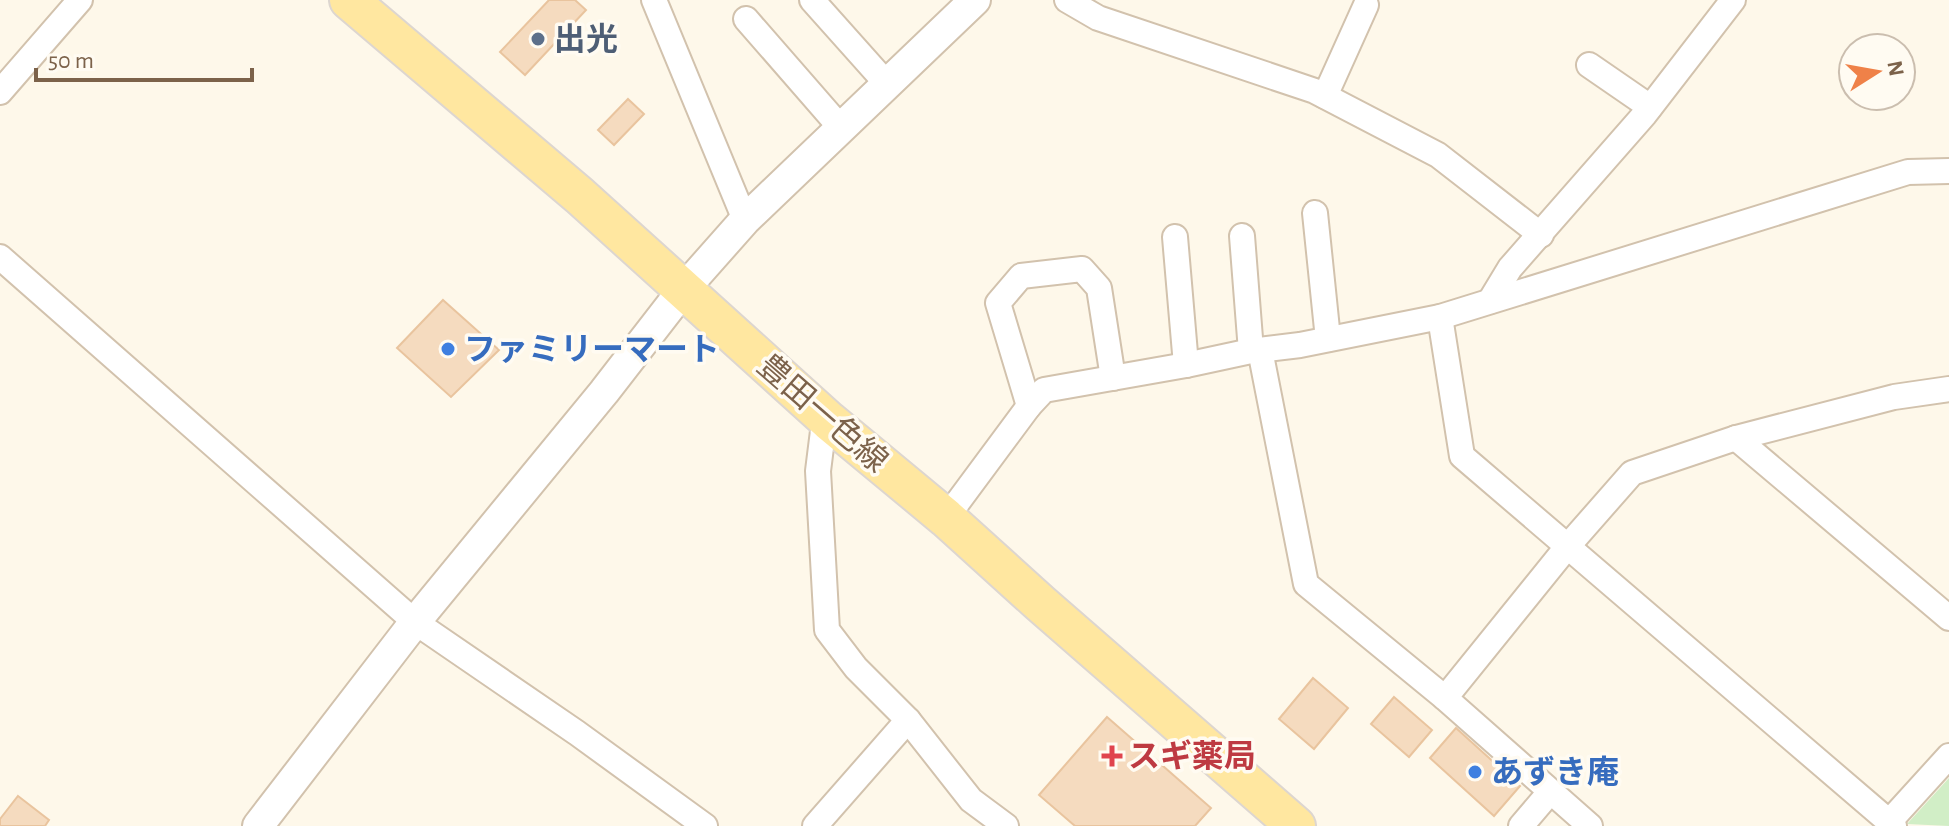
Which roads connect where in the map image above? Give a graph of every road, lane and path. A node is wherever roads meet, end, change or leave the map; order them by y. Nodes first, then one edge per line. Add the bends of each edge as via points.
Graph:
1 (80, 0) edge
2 (349, 0) edge
3 (654, 0) edge
4 (812, 0) edge
5 (975, 0) edge
6 (1067, 0) edge
7 (1733, 0) edge
8 (1366, 5) dead end
9 (746, 19) dead end
10 (1589, 65) dead end
11 (887, 84) junction
12 (0, 92) edge
13 (1325, 96) junction
14 (1650, 107) junction
15 (841, 128) junction
16 (1949, 171) edge
17 (1315, 213) dead end
18 (745, 220) junction
19 (1541, 235) junction
20 (1242, 236) dead end
21 (1175, 237) dead end
22 (0, 257) edge
23 (683, 290) junction
24 (1490, 301) junction
25 (1440, 317) junction
26 (1328, 339) junction
27 (1256, 350) junction
28 (1186, 365) junction
29 (1113, 378) junction
30 (1949, 389) edge
31 (1029, 406) junction
32 (825, 415) junction
33 (1736, 438) junction
34 (946, 518) junction
35 (1567, 547) junction
36 (1949, 618) edge
37 (415, 622) junction
38 (1445, 698) junction
39 (908, 720) junction
40 (1949, 756) edge
41 (1550, 792) junction
42 (1892, 824) edge
43 (258, 826) edge
44 (705, 826) edge
45 (815, 826) edge
46 (1006, 826) edge
47 (1296, 826) edge
48 (1521, 826) edge
49 (1590, 826) edge

1 - 12 street
2 - 23 main road, 豊田一色線
3 - 18 street
4 - 11 street
5 - 11 street
6 - 13 street via 1098,18
7 - 14 street
8 - 13 street
9 - 15 street
10 - 14 street
11 - 15 street
13 - 19 street via 1438,155
14 - 19 street
15 - 18 street
16 - 24 street via 1908,172
17 - 26 street
18 - 23 street
19 - 24 street via 1510,268
20 - 27 street
21 - 28 street
22 - 37 street
23 - 32 main road, 豊田一色線
23 - 37 street
24 - 25 street
25 - 26 street
25 - 35 street via 1462,456
26 - 27 street
27 - 28 street
27 - 38 street via 1306,584
28 - 29 street
29 - 31 street via 1044,390
29 - 31 street via 1099,288 1082,269 1021,276 998,303
30 - 33 street via 1894,397
31 - 34 street
32 - 34 main road, 豊田一色線
32 - 39 street via 818,471 827,630
33 - 35 street via 1632,473
33 - 36 street
34 - 47 main road, 豊田一色線
35 - 38 street
35 - 42 street
37 - 43 street
37 - 44 street
38 - 41 street
39 - 45 street
39 - 46 street via 971,800
40 - 42 street
41 - 48 street
41 - 49 street

